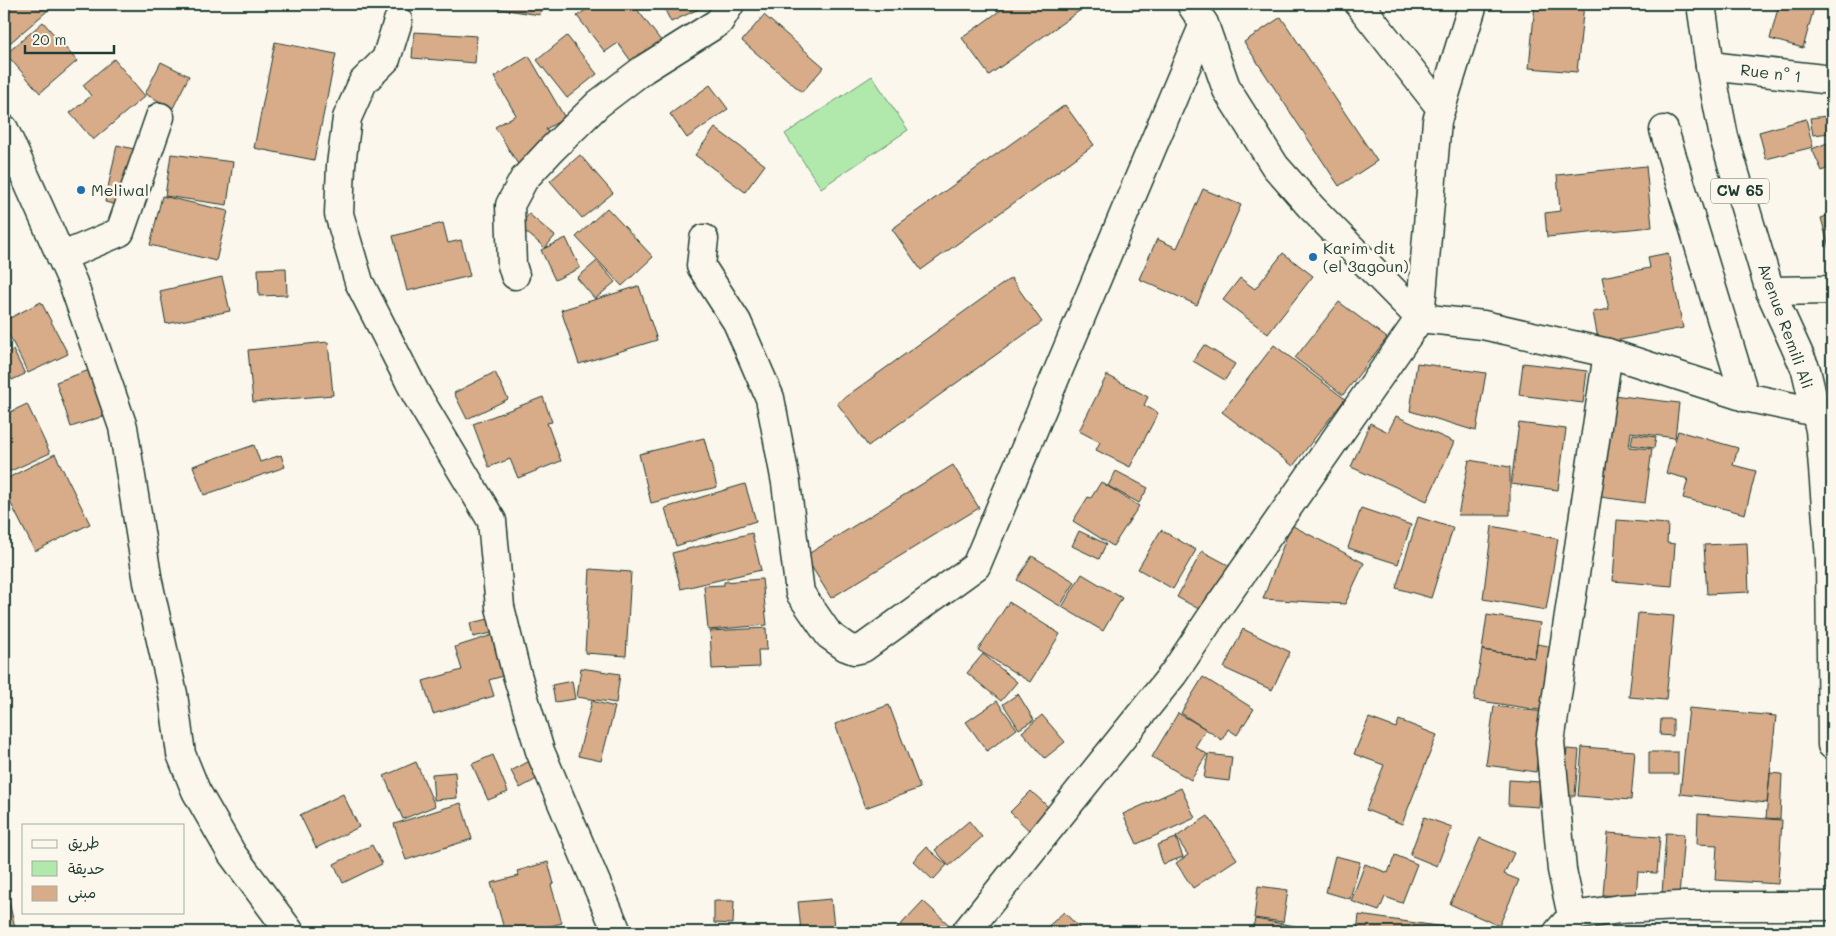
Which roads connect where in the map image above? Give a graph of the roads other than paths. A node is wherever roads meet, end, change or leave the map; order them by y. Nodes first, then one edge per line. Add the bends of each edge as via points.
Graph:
1 (730, 4) edge
2 (1359, 4) edge
3 (1473, 4) edge
4 (1701, 4) edge
5 (1198, 14) edge
6 (398, 21) dead end
7 (1710, 66) junction
8 (1832, 80) edge
9 (1440, 107) junction
10 (160, 117) dead end
11 (4, 129) edge
12 (1664, 130) dead end
13 (704, 239) dead end
14 (61, 257) junction
15 (515, 275) dead end
16 (1832, 290) edge
17 (1770, 291) junction
18 (1420, 318) junction
19 (1608, 353) junction
20 (1745, 397) junction
21 (1823, 422) edge
22 (1831, 623) edge
23 (1832, 745) edge
24 (1832, 906) edge
25 (1565, 924) edge
26 (290, 932) edge
27 (617, 932) edge
28 (966, 932) edge

1 - 15 street via 719,22 644,69 598,104 524,178 510,205
2 - 9 street
3 - 9 street
4 - 7 street, Avenue Remili Ali / CW 65
5 - 13 street via 976,566 863,648 854,650 846,647 830,635 800,593 786,483 770,398 737,322 701,266
5 - 18 street via 1227,90 1275,166
6 - 27 street via 386,59 363,82 347,118 340,165 339,214 359,282 416,394 492,521 500,607 540,751
7 - 8 street, Rue n° 1
7 - 17 street, Avenue Remili Ali / CW 65 via 1724,138
9 - 18 street via 1436,120
10 - 14 street via 120,232
11 - 14 street
12 - 20 street
14 - 26 street via 123,427 148,582 173,694 181,754 196,792 232,854
16 - 17 street
17 - 21 street, Avenue Remili Ali / CW 65 via 1806,370
18 - 19 street via 1483,325
18 - 28 street via 1174,673
19 - 20 street
19 - 25 street via 1550,742
20 - 21 street
21 - 22 street, Avenue Remili Ali / CW 65
22 - 23 street, Avenue Remili Ali / CW 65
24 - 25 street via 1620,909

